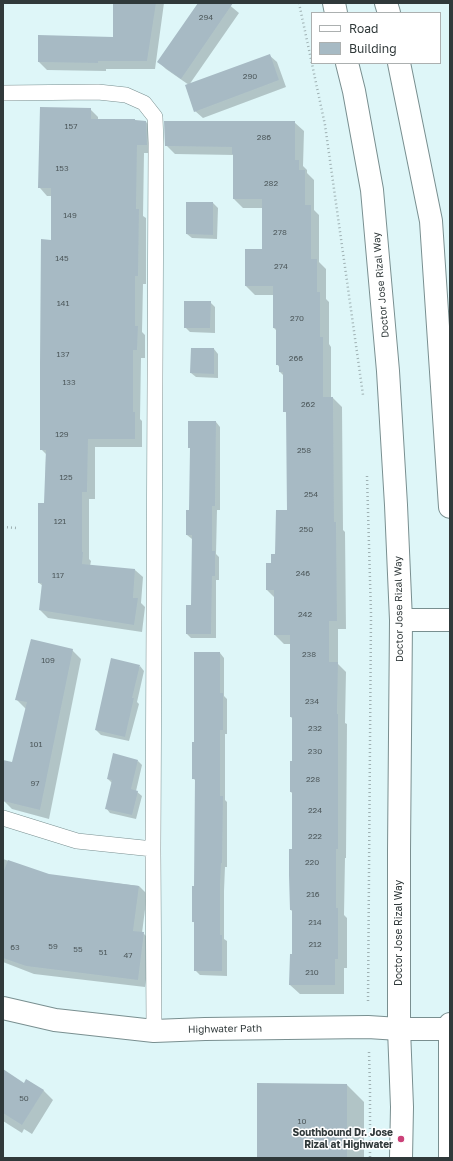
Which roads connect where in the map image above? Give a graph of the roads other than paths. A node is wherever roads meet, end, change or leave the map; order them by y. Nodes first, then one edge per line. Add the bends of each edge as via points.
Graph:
1 (347, 64) edge
2 (399, 64) edge
3 (3, 93) edge
4 (450, 507) edge
5 (401, 620) junction
6 (450, 620) edge
7 (3, 818) edge
8 (153, 849) junction
9 (3, 1008) edge
10 (450, 1024) edge
11 (399, 1029) junction
12 (450, 1029) edge
13 (154, 1031) junction
14 (401, 1158) edge
15 (450, 1158) edge

1 - 5 street, Doctor Jose Rizal Way via 372,190 388,372
2 - 4 street via 431,221
3 - 8 lane via 98,92 126,95 144,102 156,117
5 - 6 street
5 - 11 street, Doctor Jose Rizal Way
7 - 8 lane via 77,841
8 - 13 lane
9 - 13 street, Highwater Path via 55,1020
10 - 12 street
11 - 12 street, Highwater Path
11 - 13 street, Highwater Path via 368,1027
11 - 14 street, Doctor Jose Rizal Way
12 - 15 street

